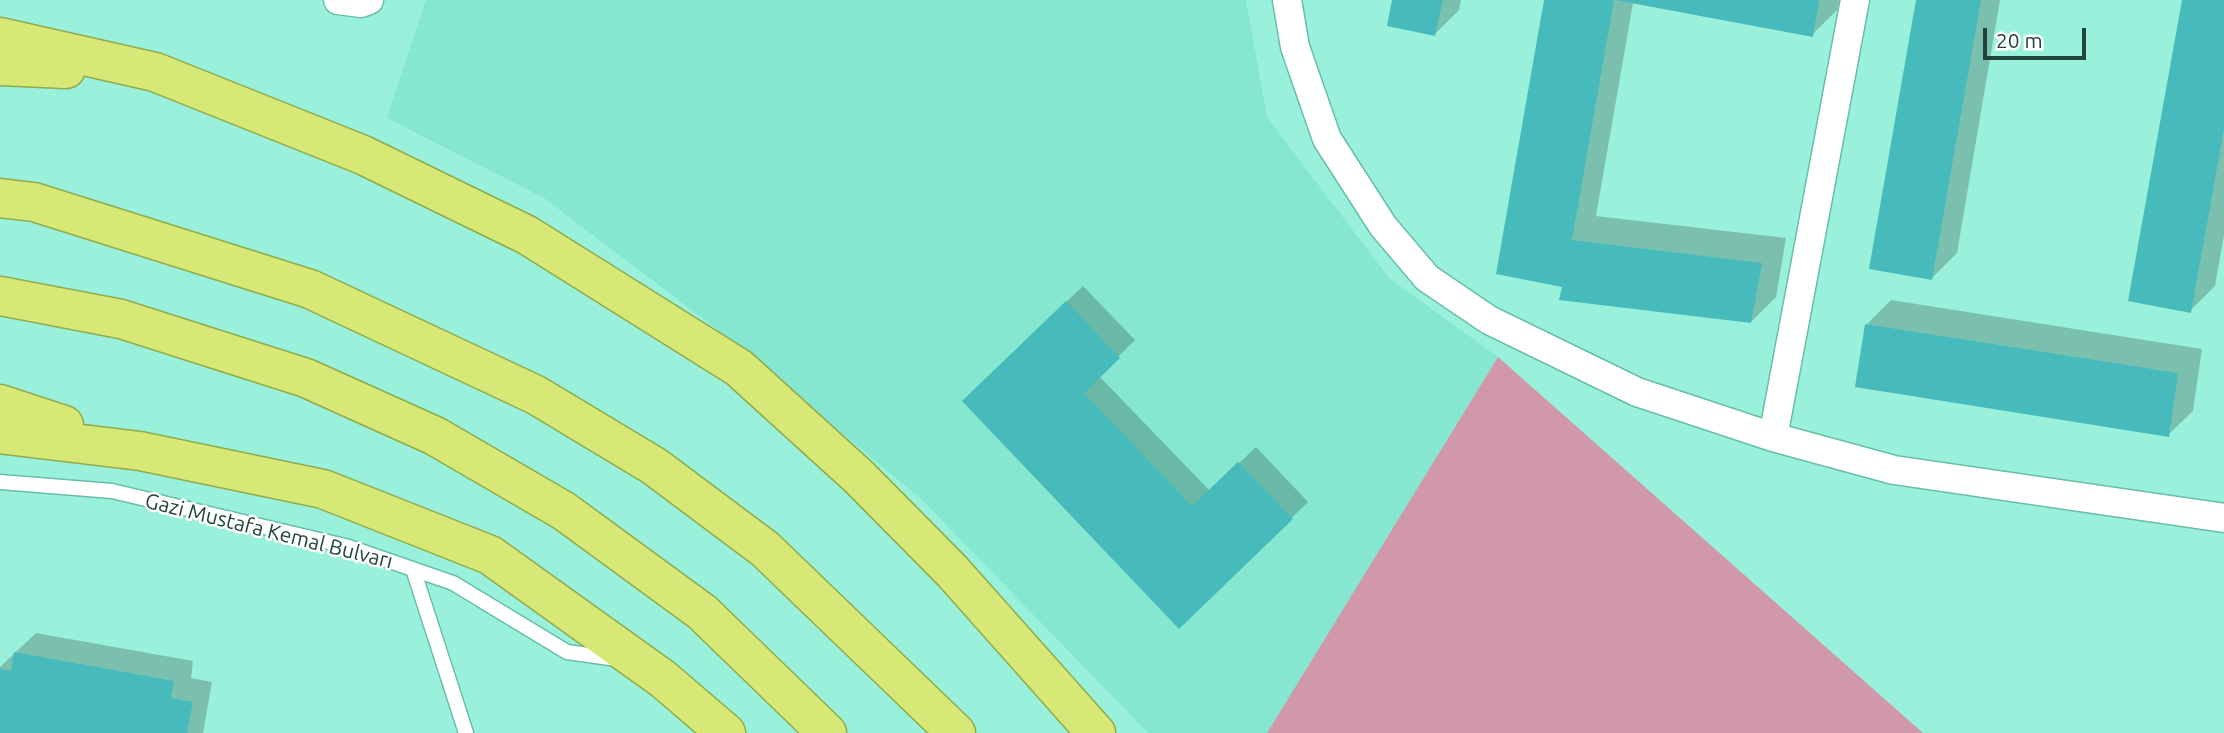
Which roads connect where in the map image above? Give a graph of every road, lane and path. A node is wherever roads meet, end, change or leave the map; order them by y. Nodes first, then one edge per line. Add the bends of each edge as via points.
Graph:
1 (338, 0) edge
2 (369, 0) edge
3 (1287, 0) edge
4 (1855, 0) edge
5 (0, 37) edge
6 (0, 66) edge
7 (155, 72) junction
8 (0, 198) edge
9 (0, 296) edge
10 (0, 404) edge
11 (0, 434) edge
12 (1773, 437) junction
13 (140, 451) junction
14 (0, 482) edge
15 (2224, 518) edge
16 (413, 569) junction
17 (642, 663) junction
18 (466, 733) edge
19 (726, 733) edge
20 (827, 733) edge
21 (956, 733) edge
22 (1096, 733) edge

1 - 2 street
3 - 12 street via 1295,47 1327,139 1383,226 1427,278 1489,320 1637,392
4 - 12 street
5 - 7 highway
6 - 7 highway
7 - 22 highway via 363,155 527,235 739,368 859,477 953,571
8 - 21 highway via 34,202 310,289 536,395 654,466 765,550
9 - 20 highway via 121,319 200,344 306,379 435,436 564,511 702,612
10 - 13 highway
11 - 13 highway
12 - 15 street via 1894,470
13 - 17 highway via 323,489 490,555
14 - 16 lane, Gazi Mustafa Kemal Bulvarı via 112,491 349,547
16 - 17 lane, Gazi Mustafa Kemal Bulvarı via 453,583 567,652
16 - 18 lane
17 - 19 highway

